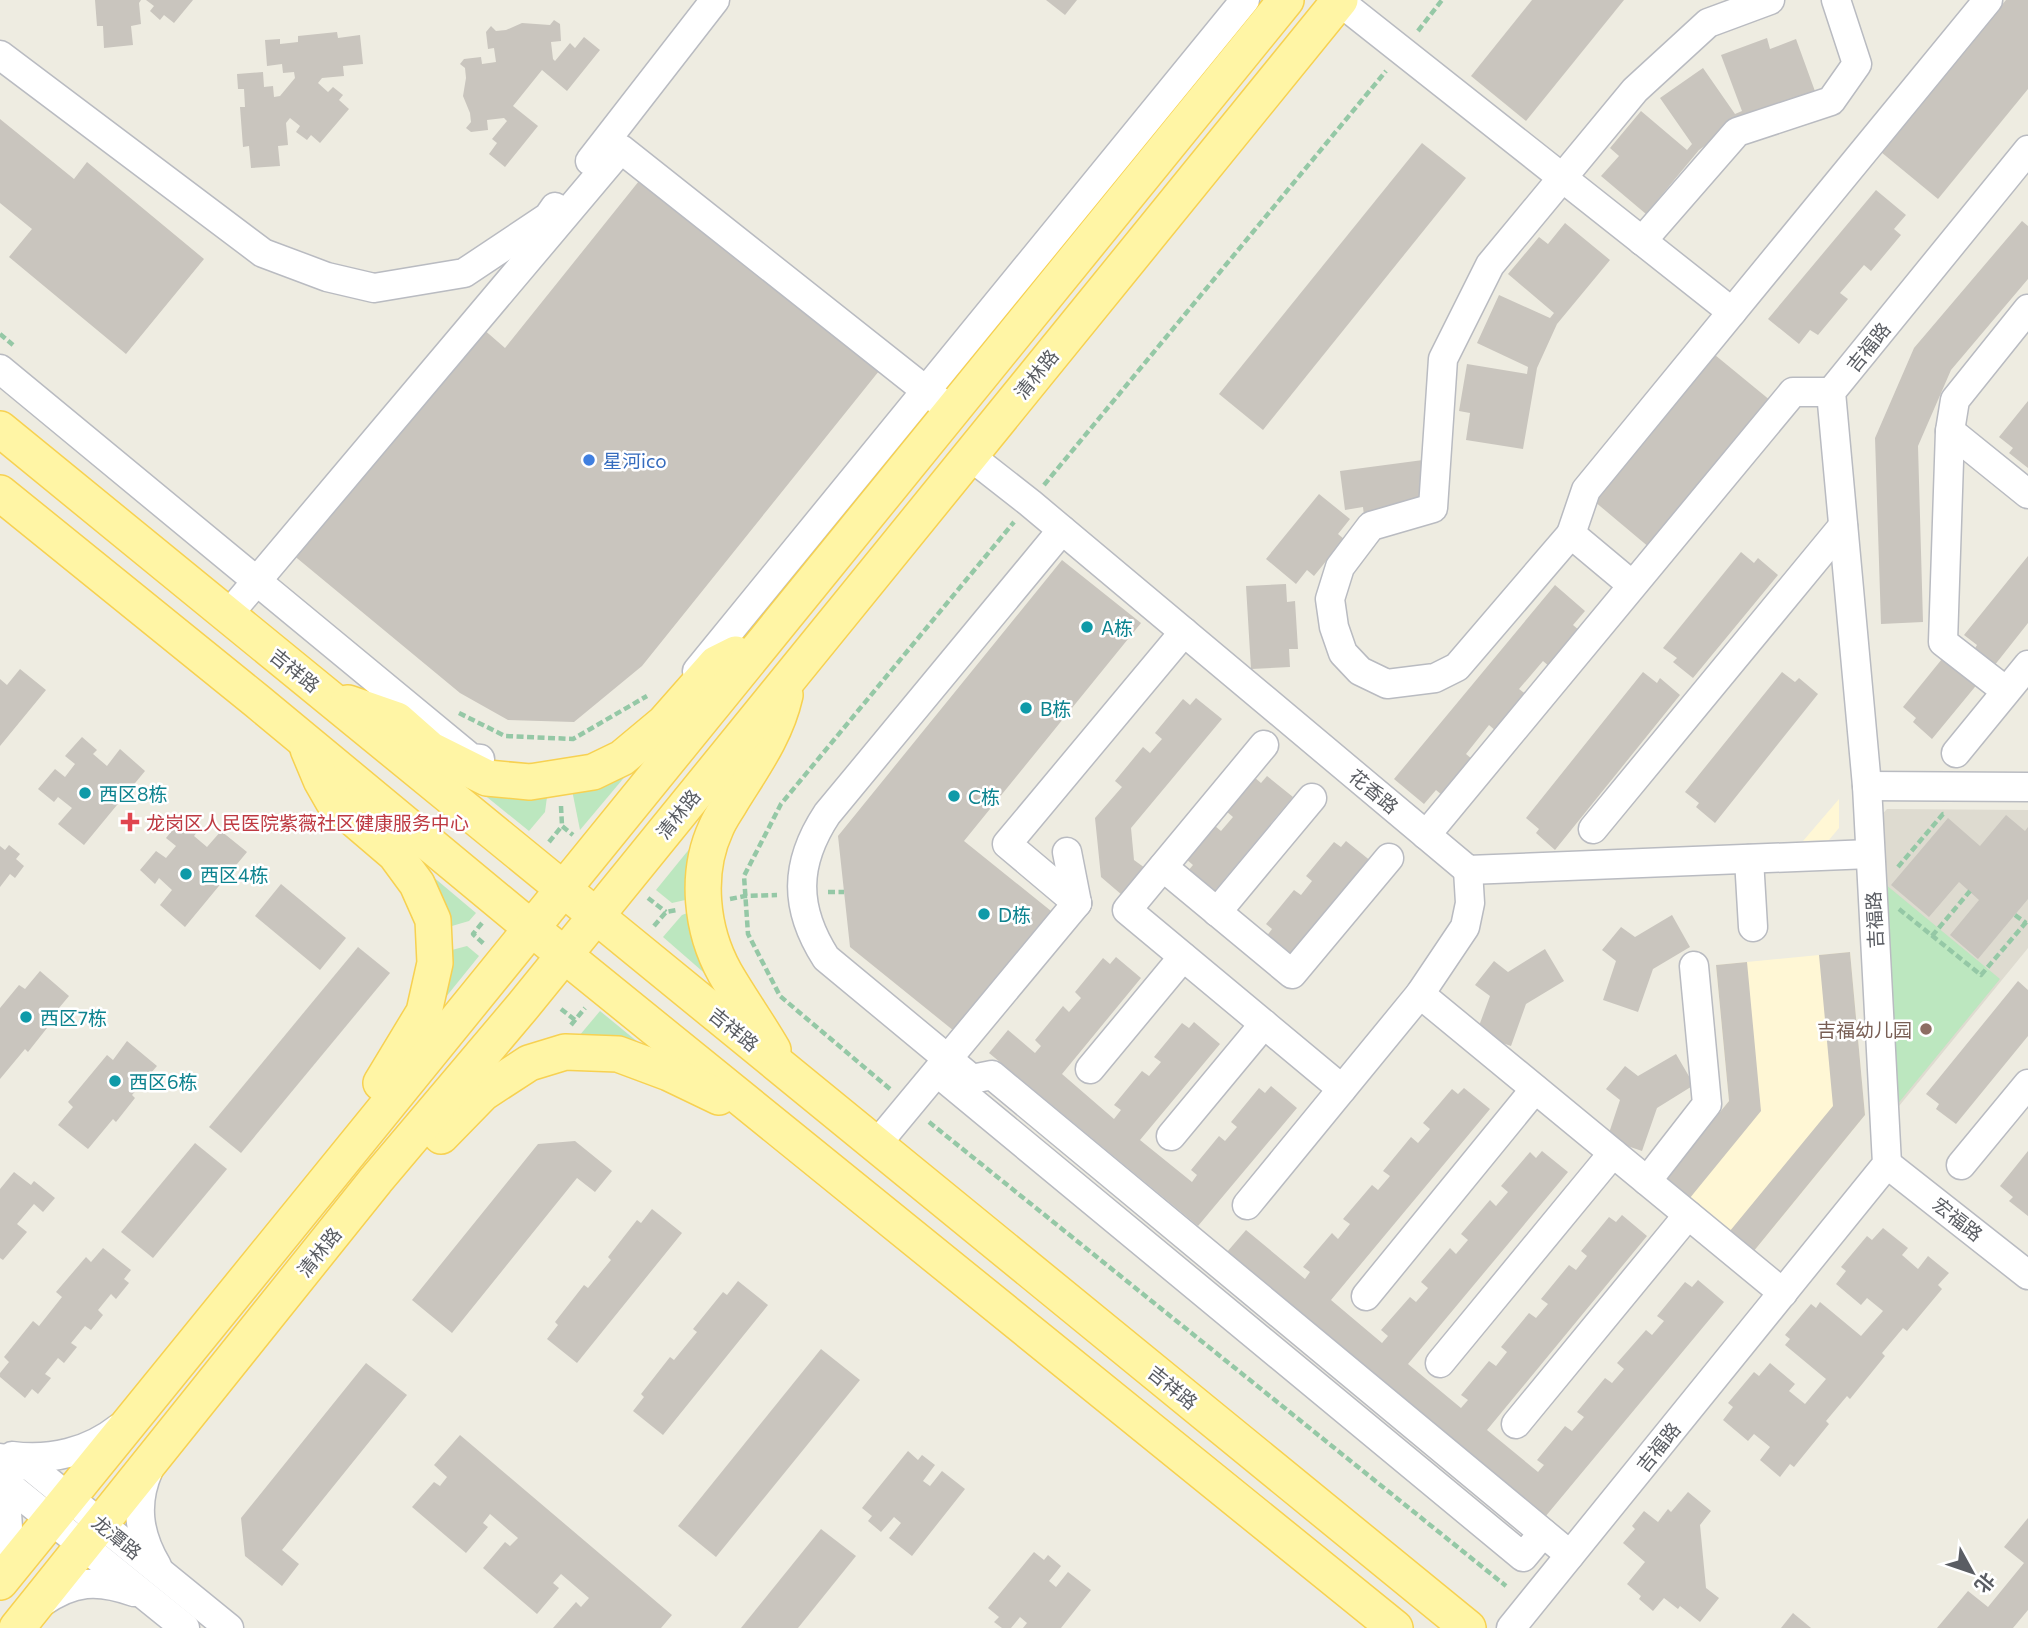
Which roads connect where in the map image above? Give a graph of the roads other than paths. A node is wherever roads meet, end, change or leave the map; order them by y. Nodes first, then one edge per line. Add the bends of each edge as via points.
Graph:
1 (715, 0) edge
2 (1245, 0) edge
3 (1286, 0) edge
4 (1770, 0) edge
5 (1836, 0) edge
6 (1989, 0) edge
7 (1340, 1) edge
8 (0, 55) edge
9 (2026, 157) edge
10 (1561, 177) junction
11 (1642, 240) junction
12 (2028, 309) edge
13 (1732, 312) junction
14 (10, 360) edge
15 (1831, 392) junction
16 (939, 401) junction
17 (0, 429) edge
18 (1950, 430) junction
19 (970, 456) junction
20 (0, 493) edge
21 (2028, 494) edge
22 (1843, 526) junction
23 (1062, 530) junction
24 (852, 533) junction
25 (1571, 534) junction
26 (257, 581) junction
27 (1632, 585) junction
28 (841, 614) junction
29 (228, 615) junction
30 (1184, 632) junction
31 (758, 649) junction
32 (2028, 664) edge
33 (789, 678) junction
34 (1143, 682) junction
35 (2006, 691) junction
36 (331, 699) junction
37 (1117, 738) dead end
38 (303, 740) junction
39 (1264, 745) dead end
40 (1956, 753) dead end
41 (1867, 786) junction
42 (2028, 786) edge
43 (1312, 798) dead end
44 (1593, 829) dead end
45 (1426, 835) junction
46 (1067, 852) dead end
47 (1870, 854) junction
48 (1389, 858) dead end
49 (1749, 859) junction
50 (1163, 867) junction
51 (1468, 870) junction
52 (563, 889) junction
53 (1077, 903) junction
54 (1217, 912) junction
55 (596, 916) junction
56 (1754, 927) dead end
57 (531, 928) junction
58 (564, 955) junction
59 (1183, 957) junction
60 (1693, 966) dead end
61 (1420, 995) junction
62 (1264, 1024) junction
63 (942, 1065) junction
64 (1090, 1069) dead end
65 (785, 1072) junction
66 (2028, 1084) edge
67 (1342, 1089) junction
68 (1535, 1089) junction
69 (755, 1108) junction
70 (1171, 1136) dead end
71 (876, 1145) junction
72 (1613, 1153) junction
73 (346, 1155) junction
74 (1887, 1164) junction
75 (1961, 1165) dead end
76 (376, 1180) junction
77 (1647, 1181) junction
78 (1247, 1205) dead end
79 (1688, 1214) junction
80 (2028, 1275) edge
81 (1783, 1293) junction
82 (1366, 1296) dead end
83 (1440, 1363) dead end
84 (135, 1416) junction
85 (1516, 1424) dead end
86 (0, 1456) edge
87 (153, 1461) junction
88 (0, 1473) edge
89 (0, 1480) edge
90 (60, 1508) junction
91 (92, 1535) junction
92 (1570, 1555) junction
93 (0, 1572) edge
94 (162, 1574) junction
95 (0, 1582) edge
96 (144, 1595) junction
97 (25, 1618) edge
98 (184, 1628) edge
99 (229, 1628) edge
100 (1395, 1628) edge
101 (1468, 1628) edge
102 (1511, 1628) edge

1 - 8 street via 548,217 464,273 374,288 327,277 262,253
2 - 16 street
3 - 16 main road, 清林路
4 - 10 street via 1708,23 1636,90
5 - 11 street via 1857,64 1831,101 1737,132
6 - 13 street
7 - 10 street
7 - 19 main road, 清林路
9 - 15 street, 吉福路
10 - 11 street
10 - 25 street via 1490,265 1443,359 1433,508 1371,526 1340,567 1330,598 1343,653 1360,671 1387,684 1435,678 1458,667
11 - 13 street
12 - 18 street via 1955,400
13 - 25 street via 1586,490
14 - 26 street
15 - 22 street, 吉福路
15 - 27 street via 1793,392
16 - 24 main road, 清林路
16 - 26 street via 666,710 598,762 546,769 471,758
16 - 26 street via 621,149
17 - 29 main road, 吉祥路
18 - 21 street
18 - 35 street via 1943,642
19 - 23 street, 花香路
19 - 28 main road, 清林路
20 - 38 main road
22 - 41 street, 吉福路
22 - 44 street
23 - 30 street, 花香路
23 - 63 street via 827,814 815,832 802,872 805,916 826,958
24 - 28 main road via 840,569 796,627 794,637 800,642
24 - 31 main road, 清林路
25 - 27 street
26 - 29 street
27 - 45 street
28 - 33 main road, 清林路
29 - 36 main road, 吉祥路
30 - 34 street
30 - 45 street, 花香路
31 - 36 main road via 716,664 664,723 622,758 593,772 530,782 487,778 431,750 397,719
31 - 52 main road, 清林路
32 - 35 street
33 - 55 main road, 清林路
33 - 65 main road via 770,740 715,829 704,874 709,937 724,971
34 - 37 street via 1134,718
34 - 53 street via 1007,844
35 - 40 street
36 - 52 main road, 吉祥路
38 - 57 main road
38 - 73 main road via 334,801 395,855 417,884 433,920 435,963 424,1013 352,1129
39 - 50 street
41 - 42 street
41 - 47 street, 吉福路
43 - 54 street
45 - 51 street, 花香路
46 - 53 street
47 - 49 street
47 - 74 street, 吉福路
48 - 54 street via 1292,974
49 - 51 street
49 - 56 street
50 - 54 street
50 - 59 street via 1127,910
51 - 61 street via 1470,903 1465,927
52 - 55 main road, 吉祥路
52 - 57 main road, 清林路
53 - 63 street
55 - 58 main road, 清林路
55 - 65 main road, 吉祥路
57 - 58 main road
57 - 73 main road, 清林路
58 - 69 main road
58 - 76 main road, 清林路
59 - 62 street
59 - 64 street
60 - 77 street via 1707,1104
61 - 67 street
61 - 68 street
62 - 67 street
62 - 70 street
63 - 71 street
63 - 92 street via 972,1079 992,1075
65 - 71 main road, 吉祥路
66 - 75 street
67 - 78 street
68 - 72 street
68 - 82 street
69 - 76 main road via 618,1054 565,1052 529,1063 483,1093 411,1167
69 - 100 main road
71 - 101 main road, 吉祥路
72 - 77 street
72 - 83 street
73 - 84 main road, 清林路
74 - 80 street, 宏福路
74 - 81 street, 吉福路
76 - 87 main road, 清林路
77 - 79 street
79 - 81 street
79 - 85 street
81 - 92 street, 吉福路
84 - 86 street via 79,1451 50,1457
84 - 90 main road, 清林路
86 - 90 street, 龙潭路 via 31,1467
87 - 91 main road, 清林路
87 - 94 street via 142,1484 139,1507 144,1541
88 - 90 street, 龙潭路 via 13,1489
89 - 93 street via 8,1511 8,1539
90 - 91 street, 龙潭路
90 - 95 main road, 清林路
91 - 94 street, 龙潭路
91 - 96 street, 龙潭路
91 - 97 main road, 清林路
92 - 102 street, 吉福路
94 - 99 street, 龙潭路
96 - 97 street via 119,1586 77,1584 54,1594
96 - 98 street, 龙潭路

